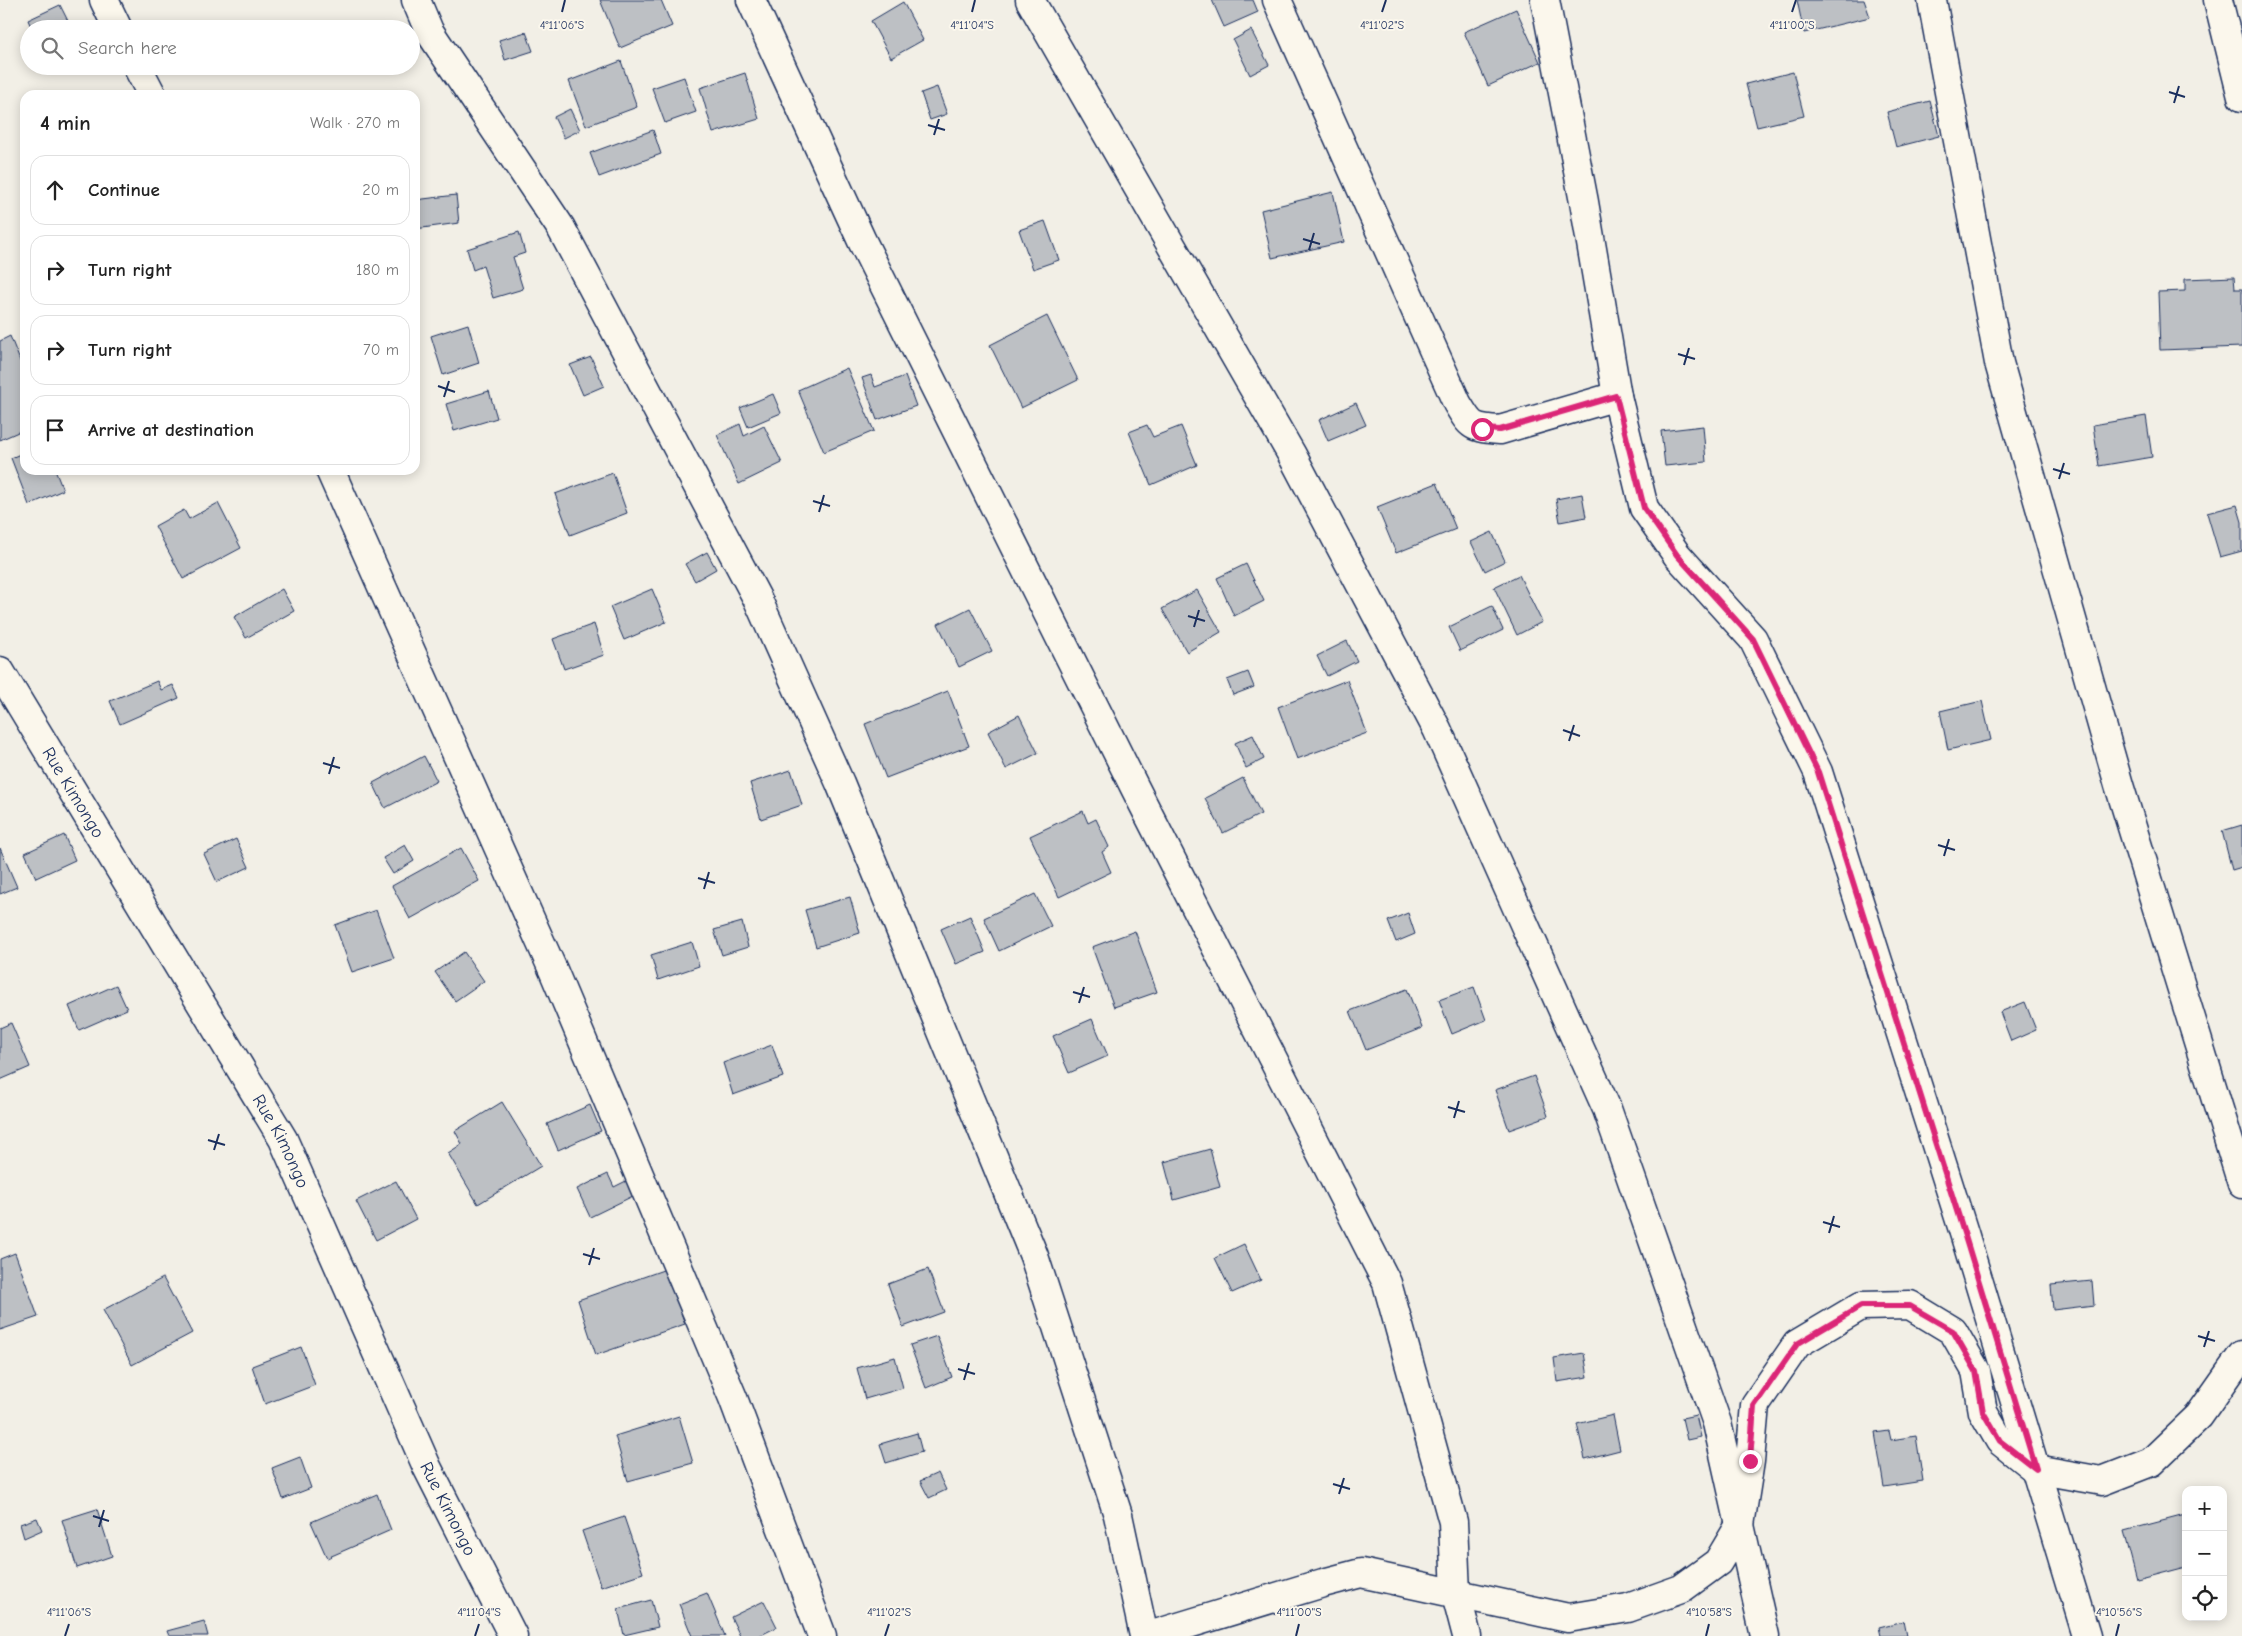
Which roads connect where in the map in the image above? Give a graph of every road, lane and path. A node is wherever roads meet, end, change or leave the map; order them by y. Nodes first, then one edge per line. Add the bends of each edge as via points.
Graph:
1 (104, 0) edge
2 (416, 0) edge
3 (752, 0) edge
4 (1030, 0) edge
5 (1277, 0) edge
6 (1545, 0) edge
7 (1932, 0) edge
8 (2218, 0) edge
9 (114, 20) edge
10 (142, 75) edge
11 (150, 90) edge
12 (2242, 97) edge
13 (1616, 396) junction
14 (332, 475) edge
15 (0, 671) edge
16 (2242, 1184) edge
17 (2242, 1355) edge
18 (2036, 1469) junction
19 (1740, 1525) junction
20 (1456, 1594) junction
21 (512, 1636) edge
22 (822, 1636) edge
23 (1144, 1636) edge
24 (1149, 1636) edge
25 (1467, 1636) edge
26 (1764, 1636) edge
27 (2086, 1636) edge

1 - 9 street
2 - 23 street via 429,31 562,228 758,600 836,774 1034,1256 1118,1515
3 - 20 street via 875,268 1135,788 1388,1283 1453,1522
4 - 19 street via 1292,456 1437,729 1607,1109 1717,1423
5 - 13 street via 1469,424 1500,430
6 - 13 street via 1584,202
7 - 16 street via 1999,363 2119,785
8 - 12 street
10 - 11 street
13 - 18 street via 1644,508 1677,555 1753,639 1818,772
14 - 22 street via 568,1006 733,1398
15 - 21 street, Rue Kimongo via 283,1139 427,1466
17 - 18 street via 2199,1416 2152,1462 2102,1481
18 - 19 street via 2000,1441 1983,1412 1976,1371 1953,1331 1910,1306 1861,1306 1797,1344 1754,1406
18 - 27 street
19 - 20 street via 1718,1562 1681,1589 1628,1608 1568,1618
19 - 26 street
20 - 24 street via 1361,1573
20 - 25 street

